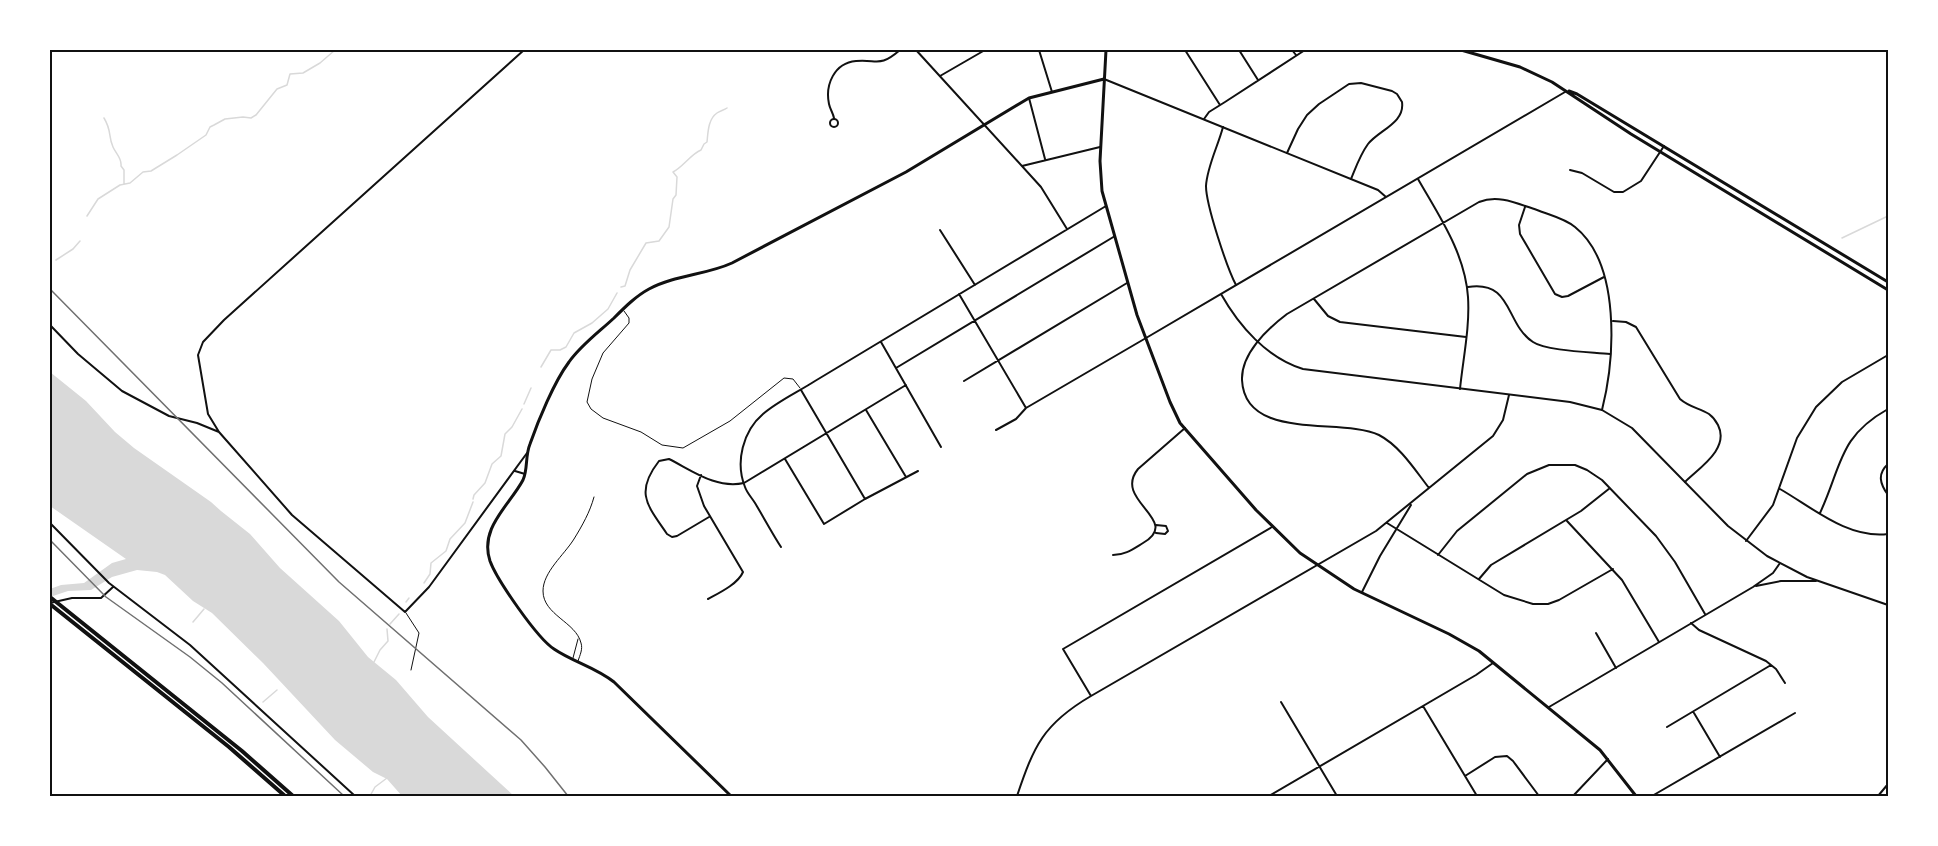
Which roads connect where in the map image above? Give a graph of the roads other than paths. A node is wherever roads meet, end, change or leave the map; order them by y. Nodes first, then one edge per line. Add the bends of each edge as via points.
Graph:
1 (524, 50) edge
2 (900, 50) edge
3 (916, 50) edge
4 (985, 50) edge
5 (1039, 50) edge
6 (1106, 50) edge
7 (1185, 50) edge
8 (1239, 50) edge
9 (1292, 50) edge
10 (1305, 50) edge
11 (1461, 50) edge
12 (1296, 55) junction
13 (940, 76) junction
14 (1104, 79) junction
15 (1258, 80) junction
16 (1567, 91) junction
17 (1052, 92) junction
18 (1029, 98) junction
19 (1220, 105) junction
20 (834, 118) dead end
21 (1204, 119) junction
22 (984, 124) junction
23 (1224, 127) junction
24 (1664, 146) junction
25 (1100, 147) junction
26 (1660, 152) junction
27 (1287, 153) junction
28 (1045, 159) junction
29 (1022, 166) junction
30 (1570, 170) dead end
31 (1351, 179) junction
32 (1418, 179) junction
33 (1386, 197) junction
34 (1106, 206) junction
35 (1525, 206) junction
36 (1443, 223) junction
37 (1067, 229) junction
38 (940, 230) dead end
39 (1115, 236) junction
40 (1604, 278) junction
41 (1888, 282) edge
42 (1127, 283) junction
43 (975, 285) junction
44 (1236, 285) junction
45 (1467, 287) junction
46 (1888, 290) edge
47 (959, 294) junction
48 (1221, 294) junction
49 (1314, 299) junction
50 (623, 310) junction
51 (975, 321) junction
52 (1612, 321) junction
53 (50, 325) edge
54 (1466, 337) junction
55 (1146, 338) junction
56 (880, 342) junction
57 (1259, 342) junction
58 (1610, 354) junction
59 (1888, 355) edge
60 (998, 361) junction
61 (896, 368) junction
62 (964, 381) dead end
63 (906, 386) junction
64 (1460, 389) junction
65 (801, 390) junction
66 (1509, 394) junction
67 (1026, 408) junction
68 (1888, 409) edge
69 (866, 410) junction
70 (1602, 410) junction
71 (1185, 428) junction
72 (996, 430) dead end
73 (219, 432) junction
74 (826, 434) junction
75 (941, 447) dead end
76 (527, 452) junction
77 (785, 459) junction
78 (1888, 464) edge
79 (515, 471) junction
80 (918, 471) dead end
81 (525, 474) junction
82 (701, 475) junction
83 (906, 477) junction
84 (1685, 482) junction
85 (744, 483) junction
86 (1429, 488) junction
87 (1610, 488) junction
88 (1779, 488) junction
89 (1888, 495) edge
90 (594, 497) dead end
91 (865, 499) junction
92 (1412, 503) junction
93 (1820, 513) junction
94 (710, 517) junction
95 (1567, 520) junction
96 (50, 523) edge
97 (1387, 523) junction
98 (1156, 525) junction
99 (1272, 527) junction
100 (1397, 529) junction
101 (1155, 533) junction
102 (1888, 534) edge
103 (1746, 541) junction
104 (782, 547) dead end
105 (1113, 555) dead end
106 (1438, 555) junction
107 (1780, 563) junction
108 (1317, 566) junction
109 (1613, 569) junction
110 (1479, 579) junction
111 (1818, 581) junction
112 (113, 587) junction
113 (1754, 587) junction
114 (1362, 593) junction
115 (50, 597) edge
116 (708, 599) dead end
117 (50, 604) edge
118 (1888, 604) edge
119 (405, 612) junction
120 (1706, 615) junction
121 (1692, 623) junction
122 (1596, 633) dead end
123 (578, 637) junction
124 (1659, 642) junction
125 (572, 659) junction
126 (578, 661) junction
127 (1493, 662) junction
128 (1771, 664) junction
129 (1616, 668) junction
130 (411, 670) dead end
131 (1785, 683) dead end
132 (1090, 696) junction
133 (1281, 702) dead end
134 (1423, 706) junction
135 (1549, 707) junction
136 (1694, 712) junction
137 (1795, 713) dead end
138 (1667, 727) dead end
139 (1720, 757) junction
140 (1608, 759) junction
141 (1320, 767) junction
142 (1465, 776) junction
143 (1888, 784) edge
144 (285, 796) edge
145 (292, 796) edge
146 (355, 796) edge
147 (731, 796) edge
148 (1017, 796) edge
149 (1269, 796) edge
150 (1335, 796) edge
151 (1477, 796) edge
152 (1539, 796) edge
153 (1573, 796) edge
154 (1636, 796) edge
155 (1652, 796) edge
156 (1878, 796) edge

1 - 73 street via 205,339 198,352 200,370 208,414
2 - 20 street via 880,62 856,61 837,70 829,91
3 - 13 street
4 - 13 street
5 - 17 street
6 - 14 main road
7 - 19 street
8 - 15 street
9 - 12 street
10 - 12 street
11 - 16 main road via 1520,67
12 - 15 street
13 - 22 street
14 - 17 main road
14 - 21 street
14 - 25 main road
15 - 19 street
16 - 24 main road
16 - 26 main road
16 - 32 street
17 - 18 main road
18 - 22 main road
18 - 28 street
19 - 21 street
21 - 23 street
22 - 29 street
22 - 50 main road via 906,172 732,263 656,285
23 - 27 street
23 - 44 street via 1206,188
24 - 26 street
24 - 41 main road
25 - 28 street
25 - 34 main road via 1100,181
26 - 30 street via 1641,181 1623,192 1612,191
26 - 46 main road
27 - 31 street
27 - 31 street via 1307,115 1353,83 1395,92 1403,110 1366,146
28 - 29 street
29 - 37 street via 1045,192
31 - 33 street
32 - 33 street
32 - 36 street
33 - 44 street
34 - 37 street
34 - 39 main road
35 - 36 street via 1499,198 1486,199
35 - 40 street via 1576,228 1589,244
35 - 40 street via 1520,234 1555,294 1568,296
36 - 45 street via 1459,256
36 - 49 street
37 - 43 street
38 - 43 street
39 - 42 main road
39 - 51 street
40 - 52 street
42 - 55 main road
42 - 60 street
43 - 47 street
44 - 48 street
45 - 54 street
45 - 58 street via 1484,286 1499,294 1525,335 1537,344
47 - 51 street
47 - 56 street
48 - 55 street
48 - 57 street via 1237,320
49 - 54 street via 1328,316 1340,322
49 - 57 street via 1284,317
50 - 65 lane via 629,323 603,353 587,402 603,418 641,432 660,445 679,448 692,444 730,421 784,378 793,379
50 - 76 main road via 565,367
51 - 60 street
51 - 61 street
52 - 58 street
52 - 84 street via 1636,327 1680,399 1709,414 1719,428 1718,448
53 - 73 street via 115,387 166,415
54 - 64 street
55 - 67 street
55 - 71 main road via 1173,410
56 - 61 street
56 - 65 street
57 - 64 street via 1285,362 1308,371
57 - 86 street via 1247,358 1242,377 1246,397 1256,410 1278,420 1375,433 1395,446
58 - 70 street
59 - 88 street via 1846,379 1820,402 1797,438
60 - 62 street
60 - 67 street
61 - 63 street
63 - 69 street
63 - 75 street
64 - 66 street
65 - 74 street
65 - 85 street via 765,413 751,429 742,454
66 - 70 street
66 - 86 street via 1504,417 1494,434
67 - 72 street
68 - 93 street via 1864,425 1848,444
69 - 74 street
69 - 83 street
70 - 84 street via 1635,430
71 - 98 street via 1133,477 1134,494
71 - 99 main road
73 - 119 street via 293,516
74 - 77 street
74 - 91 street
76 - 79 street
76 - 81 main road
77 - 85 street
77 - 91 street via 824,525
78 - 89 street via 1880,479
79 - 81 street
79 - 119 street via 429,587
80 - 83 street
81 - 125 main road via 494,523 488,541 492,564 543,640
82 - 85 street via 720,483
82 - 94 street via 697,486
82 - 94 street via 665,458 654,467 645,498 672,537
83 - 91 street
84 - 103 street
85 - 104 street
86 - 92 street
87 - 95 street
87 - 106 street via 1577,466 1556,464 1535,469 1461,527
87 - 120 street via 1662,543
88 - 93 street
88 - 103 street via 1770,510
90 - 123 lane via 580,529 543,585 547,604
92 - 97 street
92 - 100 street
93 - 102 street via 1852,530
94 - 116 street via 743,572
95 - 109 street
95 - 110 street via 1491,565
96 - 112 street
97 - 100 street
97 - 108 street
98 - 101 street
98 - 101 street via 1166,526 1168,531
99 - 108 main road
99 - 132 street via 1063,649
100 - 106 street
100 - 114 street
101 - 105 street via 1126,554
103 - 107 street
106 - 110 street
107 - 111 street
107 - 113 street
108 - 114 main road
108 - 132 street
109 - 110 street via 1544,605 1509,597
109 - 124 street
111 - 113 street via 1779,581
111 - 118 street
112 - 117 street via 101,598 72,598
112 - 146 street via 190,645
113 - 120 street
114 - 127 main road via 1455,637
115 - 145 highway via 236,746
117 - 144 highway
119 - 130 lane via 419,633
120 - 121 street
121 - 124 street
121 - 128 street
122 - 129 street
123 - 125 lane
123 - 126 lane via 582,644
124 - 129 street
125 - 126 main road
126 - 147 main road via 614,682
127 - 134 street
127 - 135 main road
128 - 131 street
128 - 136 street
129 - 135 street
132 - 148 street via 1062,715 1045,733
133 - 141 street
134 - 141 street
134 - 142 street
135 - 140 main road
136 - 138 street
136 - 139 street
137 - 139 street
139 - 155 street
140 - 153 street
140 - 154 main road
141 - 149 street
141 - 150 street
142 - 151 street
142 - 152 street via 1497,756 1504,756 1512,760
143 - 156 street

